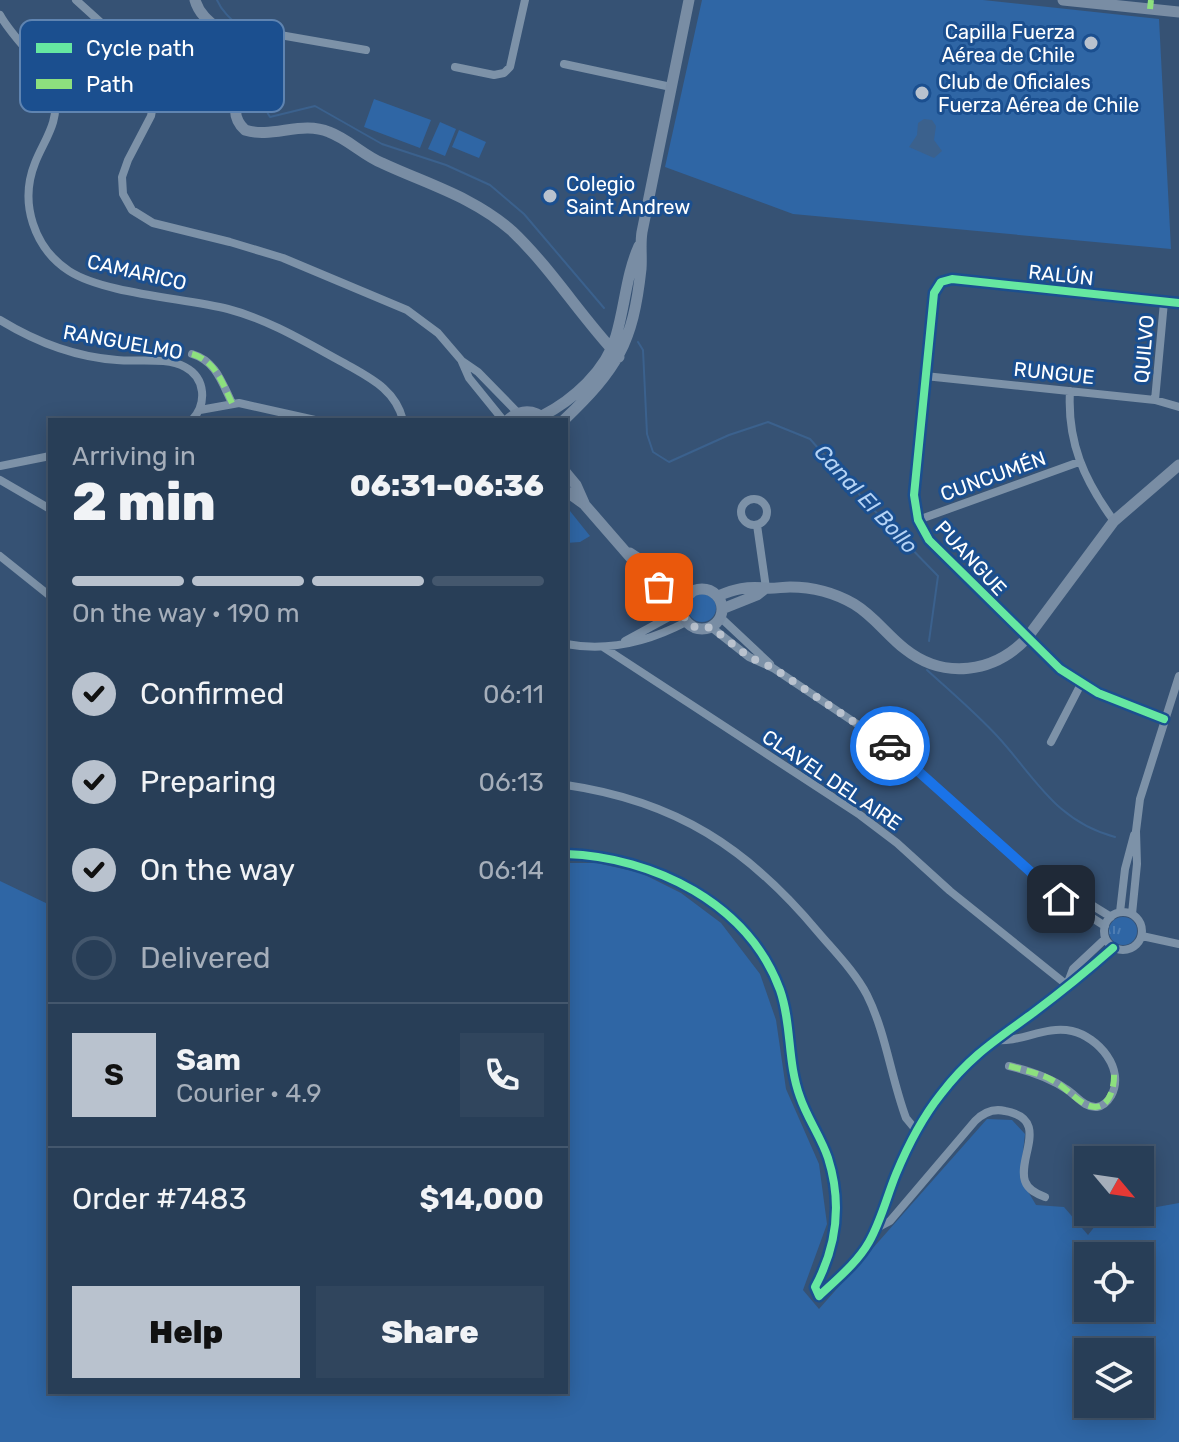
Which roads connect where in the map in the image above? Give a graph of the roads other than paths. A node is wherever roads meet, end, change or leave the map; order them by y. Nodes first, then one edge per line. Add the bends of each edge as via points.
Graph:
1 (76, 0) edge
2 (195, 0) edge
3 (525, 0) edge
4 (689, 0) edge
5 (1063, 0) edge
6 (1150, 5) edge
7 (1179, 12) edge
8 (0, 15) edge
9 (98, 20) edge
10 (208, 20) edge
11 (284, 36) edge
12 (20, 45) edge
13 (366, 50) dead end
14 (564, 64) dead end
15 (455, 67) dead end
16 (671, 87) junction
17 (54, 112) edge
18 (152, 112) edge
19 (234, 112) edge
20 (941, 282) joint
21 (1164, 302) junction
22 (1179, 303) edge
23 (0, 320) edge
24 (615, 353) junction
25 (192, 354) dead end
26 (462, 361) junction
27 (925, 376) junction
28 (1070, 391) junction
29 (1155, 400) junction
30 (232, 403) junction
31 (1179, 407) edge
32 (200, 410) junction
33 (194, 418) edge
34 (305, 418) edge
35 (402, 418) edge
36 (510, 418) edge
37 (544, 418) edge
38 (566, 418) edge
39 (48, 456) edge
40 (1079, 462) junction
41 (1179, 465) edge
42 (0, 466) edge
43 (568, 475) edge
44 (1179, 476) edge
45 (0, 480) edge
46 (1153, 486) junction
47 (568, 492) edge
48 (584, 504) junction
49 (48, 508) edge
50 (918, 520) junction
51 (1114, 521) junction
52 (757, 525) dead end
53 (625, 551) junction
54 (0, 556) edge
55 (766, 588) junction
56 (691, 593) junction
57 (48, 594) edge
58 (718, 596) junction
59 (684, 611) junction
60 (721, 613) junction
61 (711, 627) junction
62 (1027, 638) junction
63 (568, 644) edge
64 (603, 647) junction
65 (773, 668) junction
66 (1179, 676) edge
67 (1081, 684) junction
68 (1164, 719) junction
69 (1051, 742) dead end
70 (568, 785) edge
71 (1136, 831) junction
72 (568, 854) edge
73 (1041, 880) junction
74 (1115, 914) junction
75 (1132, 914) junction
76 (1105, 926) junction
77 (1142, 936) junction
78 (1105, 939) junction
79 (1179, 944) edge
80 (1113, 948) junction
81 (1067, 985) junction
82 (993, 1040) junction
83 (1009, 1066) dead end
84 (916, 1130) junction
85 (1045, 1197) dead end
86 (875, 1229) junction

1 - 9 street
2 - 10 street
3 - 15 street via 510,67 504,73
4 - 16 street
5 - 6 street
6 - 7 street
8 - 12 street, CAMARICO
11 - 13 street
14 - 16 street
16 - 24 street via 634,308 627,338
17 - 35 street, CAMARICO via 53,126 32,171 28,199 37,235 54,259 94,282 227,309 276,326 383,386
18 - 26 street via 122,177 125,199 137,215 264,252 398,306 431,327
19 - 24 street via 245,130 258,133 329,131 379,162 479,207 527,246
20 - 21 street, RALÚN
20 - 27 street, PUANGUE via 934,293
21 - 22 street, RALÚN
21 - 29 street, QUILVO
23 - 32 street, RANGUELMO via 75,353 182,365 200,383
24 - 37 street
24 - 38 street via 602,383
25 - 30 street via 213,366
26 - 36 street via 469,378
26 - 36 street via 508,405
27 - 28 street, RUNGUE
27 - 50 street, PUANGUE via 915,482
28 - 29 street, RUNGUE
28 - 40 street
29 - 31 street, RUNGUE
30 - 32 street
30 - 34 street
32 - 33 street
36 - 37 street via 528,411
39 - 42 street
40 - 50 street, CUNCUMÉN
40 - 51 street
41 - 46 street
43 - 48 street
44 - 46 street
45 - 49 street
46 - 51 street
47 - 48 street
48 - 53 street
50 - 62 street, PUANGUE via 939,551
51 - 62 street
52 - 55 street
53 - 56 street
53 - 59 street
54 - 57 street
55 - 58 street via 750,586
55 - 60 street
55 - 62 street via 836,595 868,614 911,654 947,668 973,669 996,662
56 - 58 street via 705,589
56 - 59 street
58 - 60 street
59 - 61 street via 701,629
59 - 64 street via 621,644
60 - 61 street
60 - 65 street
61 - 65 street via 749,657
62 - 67 street, PUANGUE
63 - 64 street
64 - 81 street, CLAVEL DEL AIRE via 860,815
65 - 73 street via 893,748
66 - 68 street
67 - 68 street, PUANGUE
67 - 69 street
68 - 71 street via 1145,778
70 - 84 street via 630,798 683,818 733,848 777,885 862,987 906,1118
71 - 74 street
71 - 75 street
72 - 86 street via 644,866 685,884 719,908 762,954 780,990 798,1094 827,1155 836,1197 837,1221 815,1287 819,1296 857,1259
73 - 74 street
73 - 76 street
74 - 75 street
74 - 76 street
75 - 77 street
76 - 78 street
77 - 79 street
77 - 80 street via 1131,949
78 - 80 street
78 - 81 street via 1073,969
80 - 81 street
81 - 82 street
82 - 83 street via 1054,1030 1081,1034 1109,1060 1113,1092 1107,1103 1085,1105 1052,1080
82 - 84 street via 951,1081
84 - 86 street
85 - 86 street via 1024,1179 1031,1141 1027,1125 1010,1112 994,1110 975,1121 890,1221

